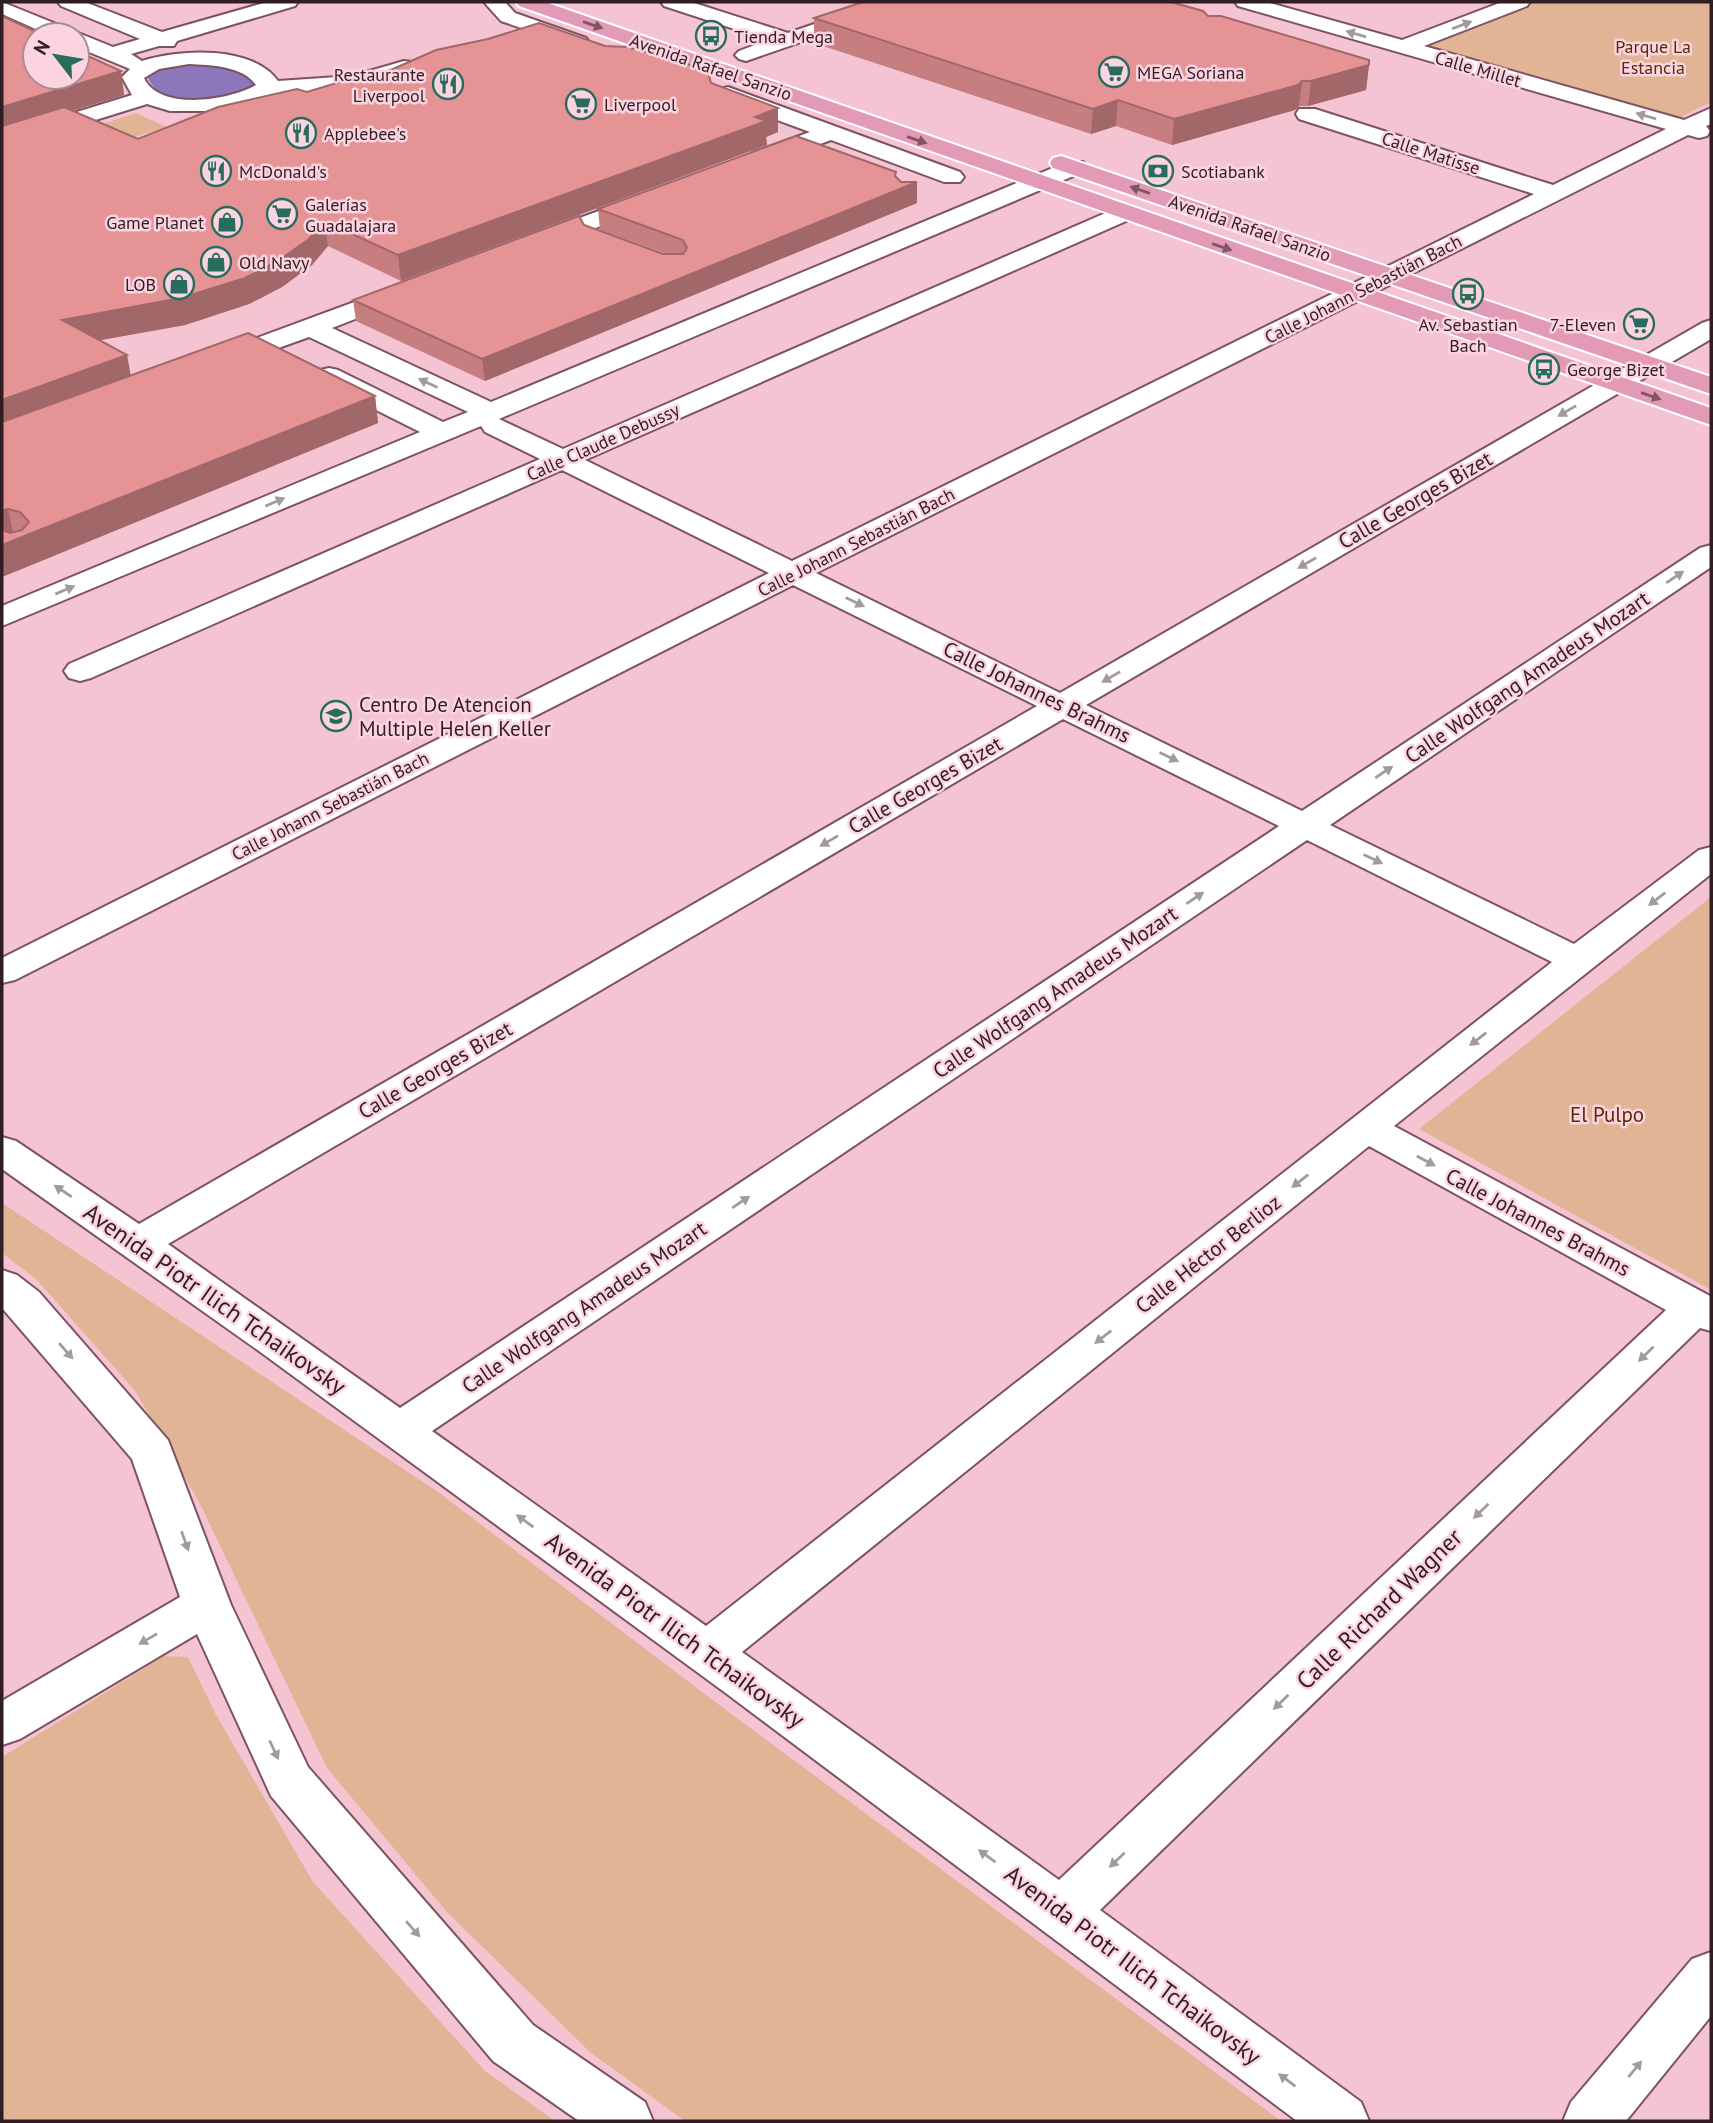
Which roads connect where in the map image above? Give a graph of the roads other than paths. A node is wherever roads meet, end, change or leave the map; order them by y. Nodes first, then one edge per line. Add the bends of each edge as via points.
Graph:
1 (68, 2) edge
2 (288, 2) edge
3 (529, 2) edge
4 (591, 2) edge
5 (671, 2) edge
6 (898, 2) edge
7 (1245, 2) edge
8 (1296, 2) edge
9 (1520, 2) edge
10 (836, 6) dead end
11 (2, 7) edge
12 (617, 10) dead end
13 (1274, 10) junction
14 (862, 14) junction
15 (495, 15) edge
16 (34, 21) edge
17 (1238, 25) edge
18 (160, 39) junction
19 (787, 40) junction
20 (91, 45) edge
21 (720, 46) dead end
22 (1403, 47) junction
23 (110, 54) junction
24 (746, 55) junction
25 (189, 58) junction
26 (421, 62) edge
27 (144, 68) junction
28 (785, 68) dead end
29 (265, 72) junction
30 (149, 97) junction
31 (1307, 114) edge
32 (2, 118) edge
33 (1703, 126) edge
34 (2, 131) edge
35 (831, 132) junction
36 (2, 142) edge
37 (1044, 168) junction
38 (732, 169) edge
39 (921, 190) dead end
40 (668, 193) edge
41 (1555, 193) junction
42 (1125, 213) junction
43 (514, 250) edge
44 (1390, 275) junction
45 (424, 284) edge
46 (1355, 293) junction
47 (309, 327) junction
48 (1711, 328) edge
49 (265, 344) junction
50 (1649, 364) junction
51 (202, 367) edge
52 (1616, 383) junction
53 (1711, 386) edge
54 (483, 413) junction
55 (1711, 416) edge
56 (430, 426) junction
57 (562, 460) junction
58 (1711, 554) edge
59 (794, 572) junction
60 (2, 592) edge
61 (2, 617) edge
62 (80, 671) dead end
63 (1063, 705) junction
64 (1305, 825) junction
65 (1711, 857) edge
66 (1577, 960) junction
67 (2, 972) edge
68 (1366, 1128) junction
69 (2, 1150) edge
70 (139, 1242) junction
71 (9, 1301) edge
72 (1703, 1311) edge
73 (400, 1430) junction
74 (207, 1605) junction
75 (707, 1653) junction
76 (2, 1725) edge
77 (1063, 1911) junction
78 (1711, 1976) edge
79 (625, 2121) edge
80 (1341, 2121) edge
81 (1591, 2121) edge

1 - 18 street
2 - 18 street
3 -> 37 main road, Avenida Rafael Sanzio
4 - 12 main road, Avenida Rafael Sanzio
5 - 19 street
6 - 14 street
7 - 13 street, Calle Millet
8 - 13 street
22 -> 9 street
10 - 14 street
11 - 16 street
13 - 17 street
22 -> 13 street, Calle Millet
14 - 19 street
15 - 35 street via 687,76
18 - 23 street
18 - 25 street via 186,49
19 - 24 street
20 - 23 street
21 - 24 main road, Avenida Rafael Sanzio
33 -> 22 street, Calle Millet
23 - 27 street
24 - 28 main road, Avenida Rafael Sanzio
25 - 27 street
25 - 29 street
26 - 29 street via 354,82
27 - 30 street via 133,77 134,84
29 - 30 street via 244,101 174,104
30 - 36 street
31 - 41 street, Calle Matisse
32 - 34 street via 18,126
33 - 41 street, Calle Johann Sebastián Bach
35 - 38 street
35 - 39 street via 952,177
37 - 42 main road, Avenida Rafael Sanzio
44 -> 37 main road, Avenida Rafael Sanzio
37 - 54 street via 927,220 834,254
40 - 43 street
41 - 44 street, Calle Johann Sebastián Bach
42 -> 46 main road, Avenida Rafael Sanzio
42 - 57 street, Calle Claude Debussy
44 - 46 street, Calle Johann Sebastián Bach
44 - 50 main road, Avenida Rafael Sanzio
45 - 47 street
46 - 52 main road, Avenida Rafael Sanzio
46 - 59 street, Calle Johann Sebastián Bach
47 - 49 street
54 -> 47 street, Calle Johannes Brahms
48 - 50 street, Calle Georges Bizet
49 - 51 street
49 - 56 street
50 - 52 street, Calle Georges Bizet
50 - 53 main road, Avenida Rafael Sanzio
52 -> 55 main road, Avenida Rafael Sanzio
52 -> 63 street, Calle Georges Bizet
54 - 56 street
54 - 57 street, Calle Johannes Brahms
56 - 60 street
61 -> 56 street
57 - 59 street, Calle Johannes Brahms
57 - 62 street, Calle Claude Debussy
64 -> 58 street, Calle Wolfgang Amadeus Mozart
59 -> 63 street, Calle Johannes Brahms
59 - 67 street, Calle Johann Sebastián Bach
63 -> 64 street, Calle Johannes Brahms
63 -> 70 street, Calle Georges Bizet
64 -> 66 street, Calle Johannes Brahms
73 -> 64 street, Calle Wolfgang Amadeus Mozart
65 -> 66 street, Calle Héctor Berlioz
66 -> 68 street, Calle Héctor Berlioz
68 -> 72 street, Calle Johannes Brahms
68 -> 75 street, Calle Héctor Berlioz
70 -> 69 street, Avenida Piotr Ilich Tchaikovsky
70 - 73 street, Avenida Piotr Ilich Tchaikovsky
71 -> 74 street via 152,1451
72 -> 77 street, Calle Richard Wagner
75 -> 73 street, Avenida Piotr Ilich Tchaikovsky
74 -> 76 street
74 -> 79 street via 289,1781 513,2043
77 -> 75 street, Avenida Piotr Ilich Tchaikovsky
80 -> 77 street, Avenida Piotr Ilich Tchaikovsky
81 -> 78 street

